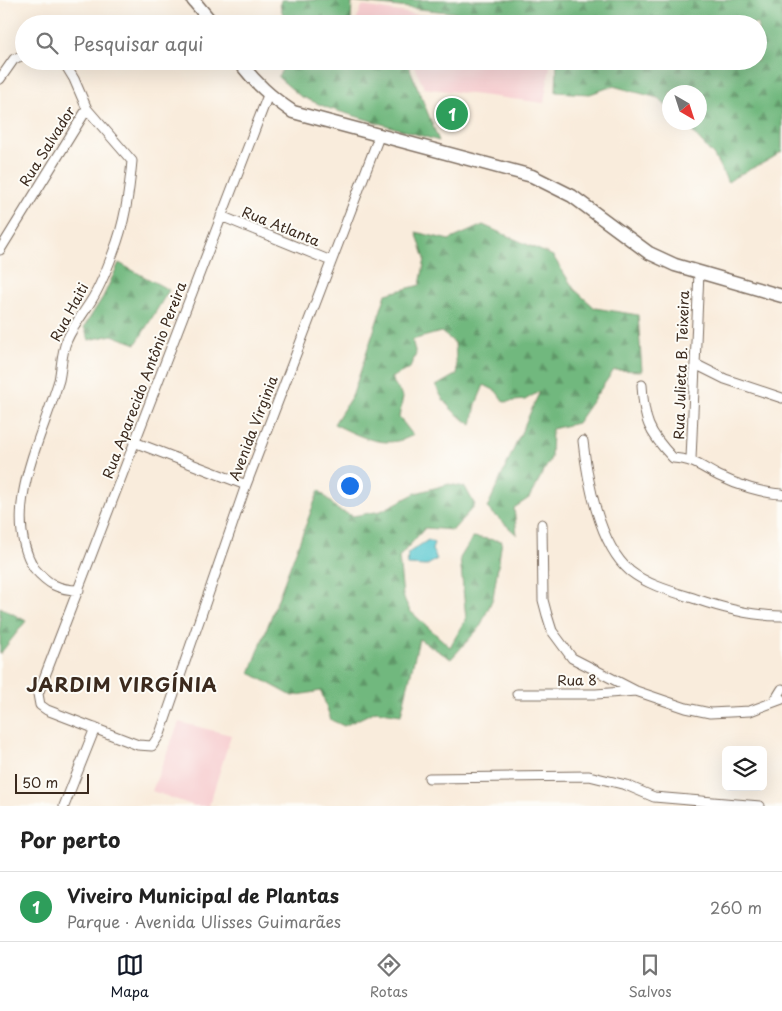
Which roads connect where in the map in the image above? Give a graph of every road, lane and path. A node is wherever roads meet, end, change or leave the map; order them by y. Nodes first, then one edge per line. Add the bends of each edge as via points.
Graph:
1 (193, 0) edge
2 (206, 15) edge
3 (15, 59) edge
4 (68, 70) edge
5 (245, 70) edge
6 (0, 79) edge
7 (268, 95) junction
8 (87, 109) junction
9 (380, 134) junction
10 (221, 216) junction
11 (0, 250) edge
12 (331, 261) junction
13 (699, 272) junction
14 (782, 296) edge
15 (695, 364) junction
16 (642, 385) dead end
17 (782, 398) edge
18 (583, 441) dead end
19 (134, 442) junction
20 (691, 459) junction
21 (246, 485) junction
22 (782, 494) edge
23 (542, 524) dead end
24 (79, 590) junction
25 (782, 616) edge
26 (782, 689) edge
27 (636, 691) junction
28 (517, 694) dead end
29 (778, 701) edge
30 (94, 728) junction
31 (429, 778) dead end
32 (675, 803) edge
33 (64, 806) edge
34 (760, 806) edge

1 - 2 main road
3 - 6 street
4 - 8 street, Rua Haiti
5 - 7 main road
7 - 9 main road via 293,112
7 - 10 street, Rua Aparecido Antônio Pereira
8 - 11 street, Rua Salvador
8 - 24 street, Rua Haiti via 132,161 128,200 107,269 92,300 66,340 59,380 15,497 18,536 25,556 44,580 63,590
9 - 12 street, Avenida Virginia
9 - 13 main road via 532,176 572,196 649,253
10 - 12 street, Rua Atlanta
10 - 19 street, Rua Aparecido Antônio Pereira
12 - 21 street, Avenida Virginia
13 - 14 main road
13 - 15 street, Rua Julieta B. Teixeira
15 - 17 street via 724,379
15 - 20 street, Rua Julieta B. Teixeira
16 - 20 street via 644,415 659,443 673,458
18 - 25 street via 586,472 602,525 629,570 645,581 711,604 740,612
19 - 21 street
19 - 24 street, Rua Aparecido Antônio Pereira
20 - 22 street via 719,476
21 - 30 street, Avenida Virginia via 154,744 144,747
23 - 27 street via 544,600 552,630 572,658
24 - 30 street, Rua Aparecido Antônio Pereira via 38,694 40,705 47,710
26 - 29 street
27 - 28 street, Rua 8
27 - 29 street via 710,713 750,711
30 - 33 street
31 - 32 street via 589,776
32 - 34 street

